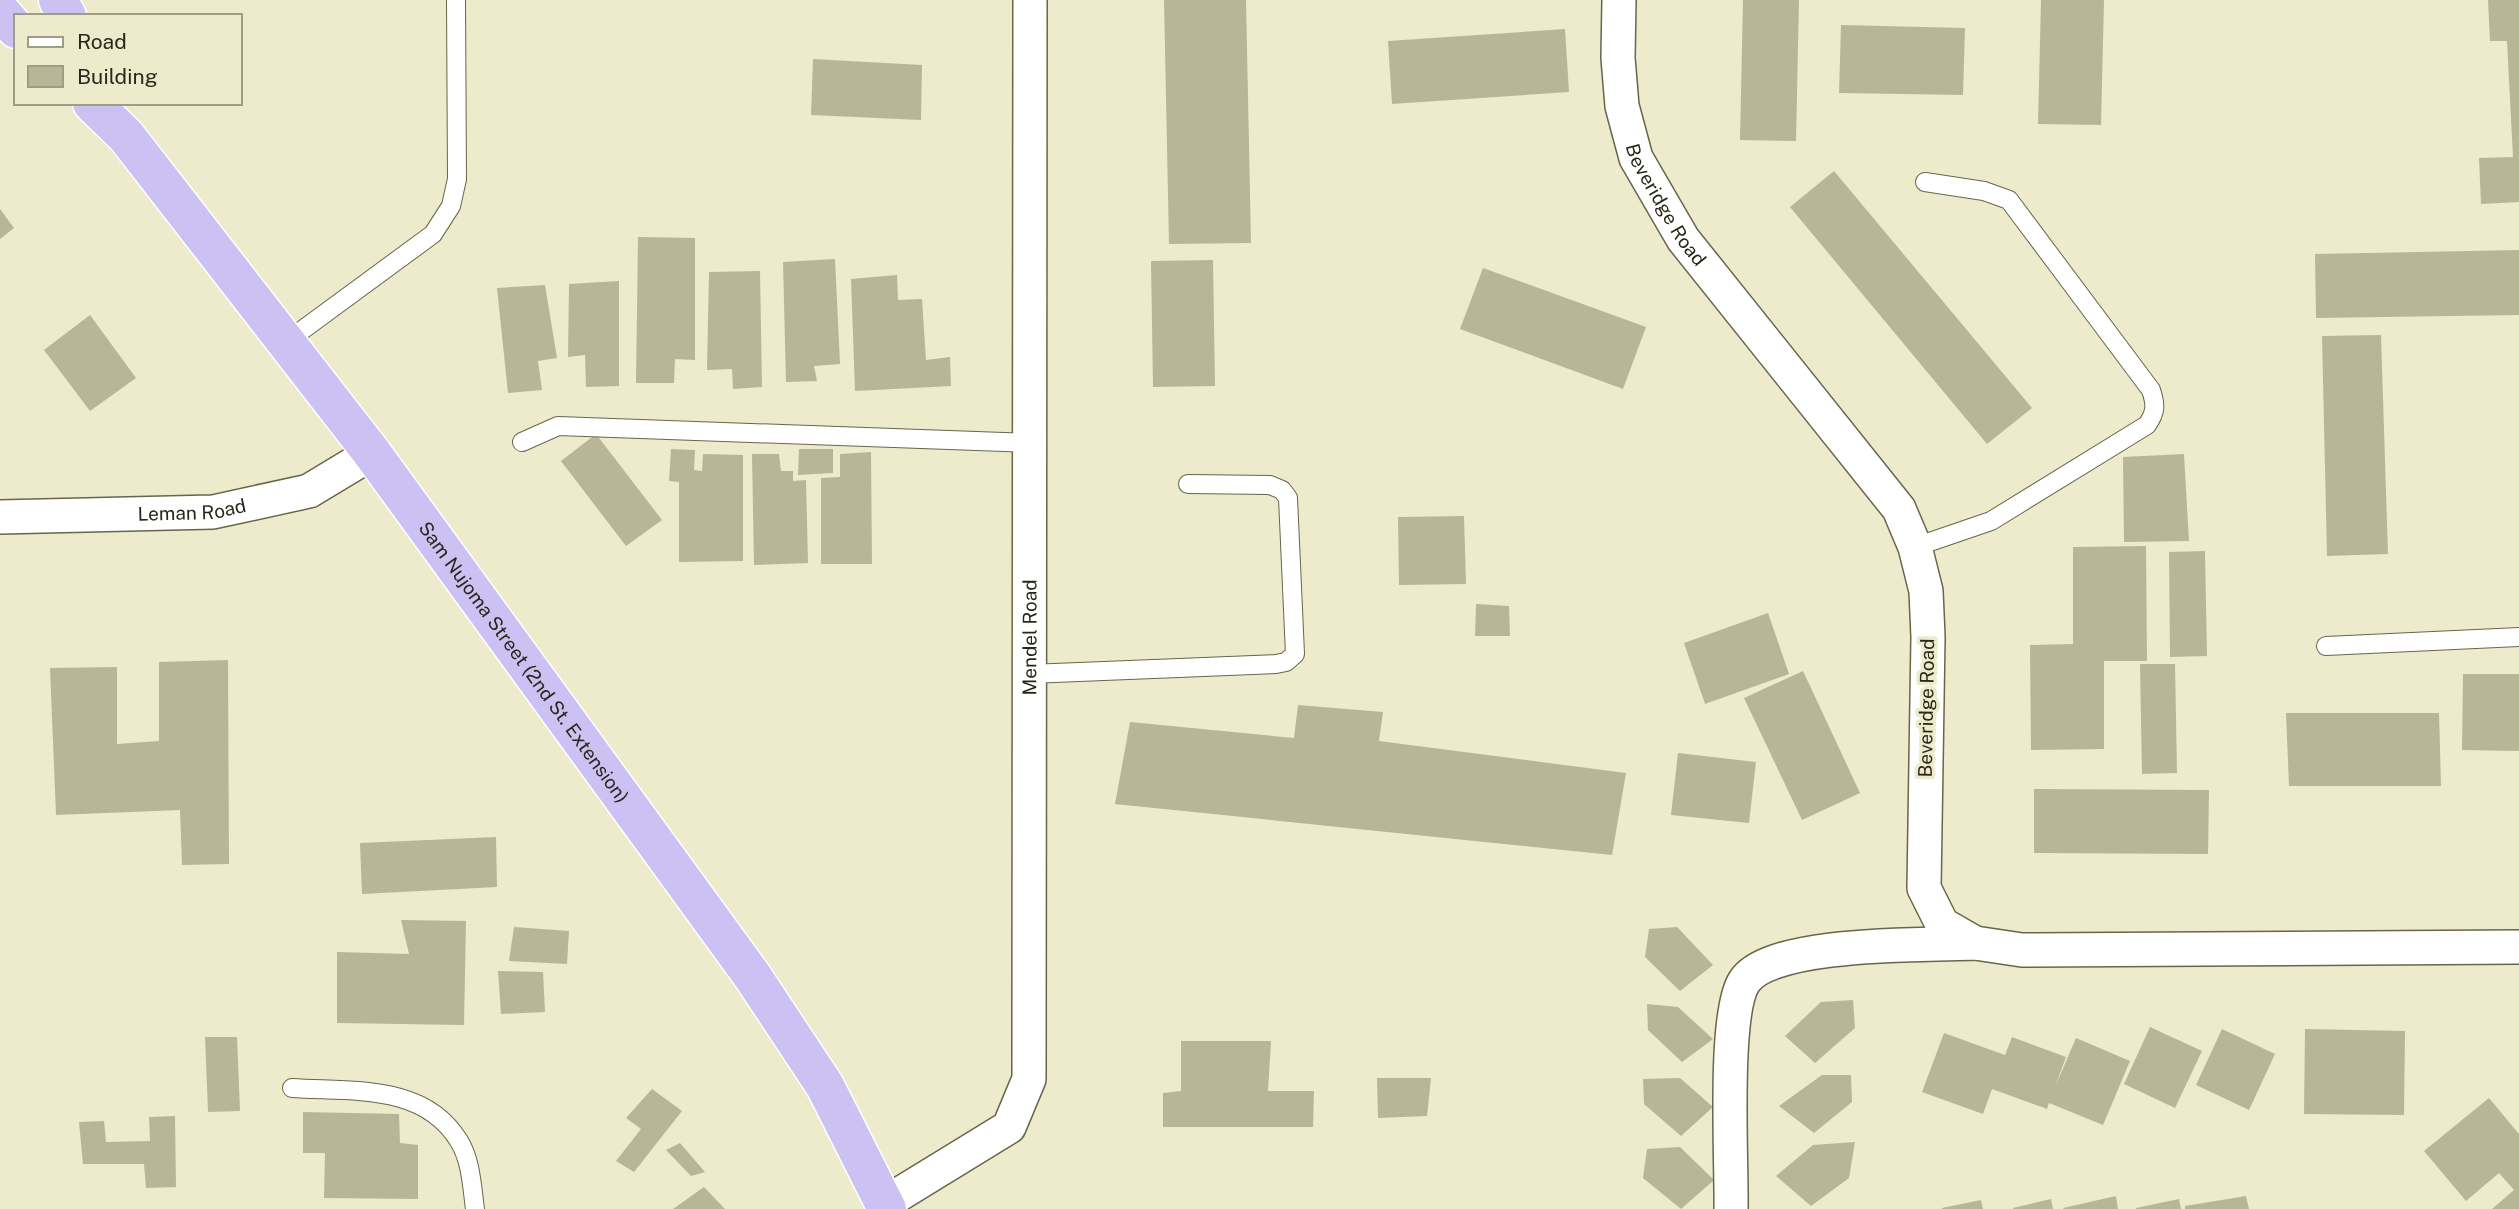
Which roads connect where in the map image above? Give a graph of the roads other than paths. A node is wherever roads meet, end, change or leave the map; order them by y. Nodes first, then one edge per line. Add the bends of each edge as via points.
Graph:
1 (456, 0) edge
2 (1030, 0) edge
3 (1619, 0) edge
4 (0, 11) edge
5 (14, 27) edge
6 (95, 105) edge
7 (118, 120) edge
8 (1925, 182) dead end
9 (286, 342) junction
10 (522, 442) dead end
11 (1029, 443) junction
12 (372, 453) junction
13 (1188, 484) dead end
14 (0, 517) edge
15 (1915, 547) junction
16 (2519, 637) edge
17 (2326, 646) dead end
18 (1029, 674) junction
19 (1975, 943) junction
20 (2519, 947) edge
21 (292, 1088) dead end
22 (886, 1206) edge
23 (475, 1209) edge
24 (1731, 1209) edge

1 - 9 lane via 457,179 451,206 433,234
2 - 11 street, Mendel Road
3 - 15 street, Beveridge Road via 1622,106 1636,158 1683,239 1899,509
4 - 5 highway
6 - 7 highway, Sam Nujoma Street (2nd St. Extension)
7 - 9 highway, Sam Nujoma Street (2nd St. Extension)
8 - 15 lane via 1984,191 2009,200 2151,390 2156,405 2147,425 1991,521
9 - 12 highway, Sam Nujoma Street (2nd St. Extension)
10 - 11 lane via 558,426
11 - 18 street, Mendel Road
12 - 14 street, Leman Road via 309,491 213,512
12 - 22 highway, Sam Nujoma Street (2nd St. Extension) via 753,977 825,1086
13 - 18 lane via 1270,485 1288,498 1295,654 1276,664
15 - 19 street, Beveridge Road via 1926,591 1928,637 1924,888 1942,924
16 - 17 lane
18 - 22 street, Mendel Road via 1029,1079 1009,1127
19 - 20 street, Beveridge Road via 2022,950
19 - 24 street via 1830,949 1773,960 1744,981 1732,1020
21 - 23 lane via 389,1094 432,1110 460,1141

